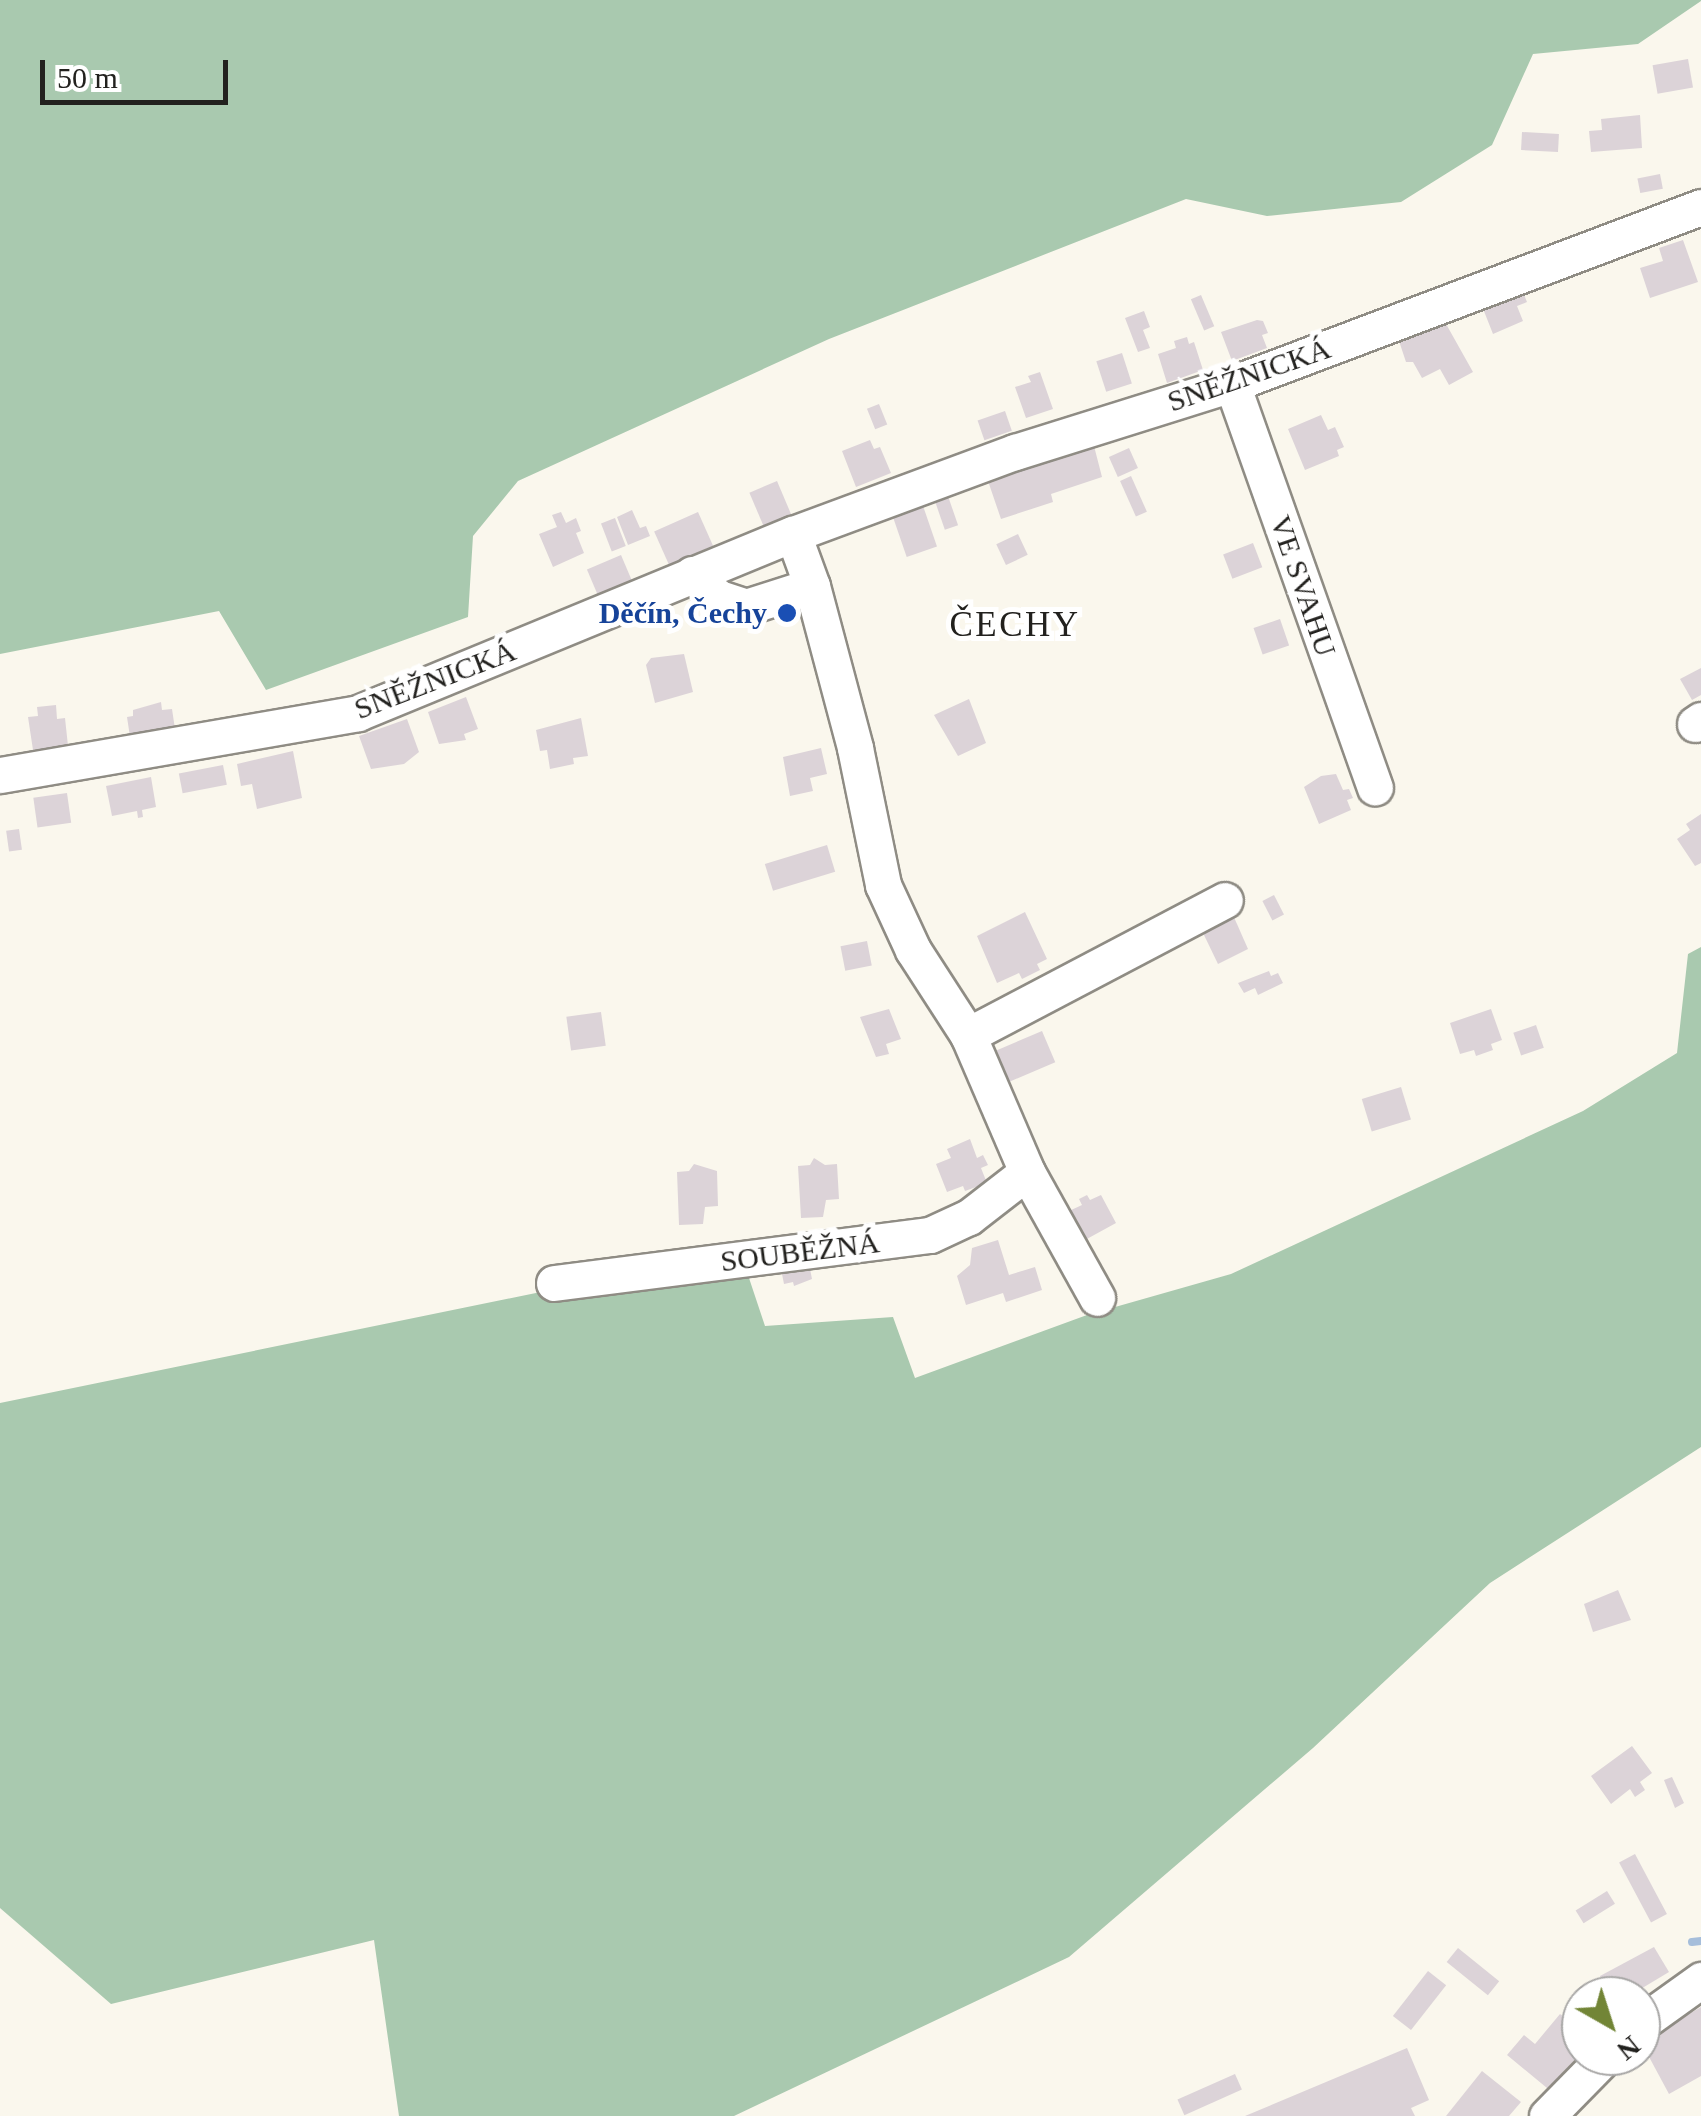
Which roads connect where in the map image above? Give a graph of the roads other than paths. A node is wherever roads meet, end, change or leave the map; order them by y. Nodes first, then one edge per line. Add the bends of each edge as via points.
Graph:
1 (1701, 207) edge
2 (1232, 384) junction
3 (793, 534) junction
4 (692, 574) junction
5 (812, 586) junction
6 (0, 776) edge
7 (1375, 788) dead end
8 (1225, 900) dead end
9 (968, 1035) junction
10 (1027, 1172) junction
11 (554, 1283) dead end
12 (1097, 1298) dead end
13 (1701, 1980) edge
14 (1661, 2009) edge
15 (1587, 2076) edge
16 (1548, 2116) edge

1 - 2 street, SNĚŽNICKÁ
2 - 3 street, SNĚŽNICKÁ via 1014,452
2 - 7 street, VE SVAHU
3 - 4 street, SNĚŽNICKÁ
3 - 5 street
4 - 5 street via 719,598 746,607
4 - 6 street, SNĚŽNICKÁ via 358,713
5 - 9 street via 883,885 913,950
8 - 9 street
9 - 10 street
10 - 11 street, SOUBĚŽNÁ via 970,1217 930,1235
10 - 12 street
13 - 14 street
15 - 16 street

